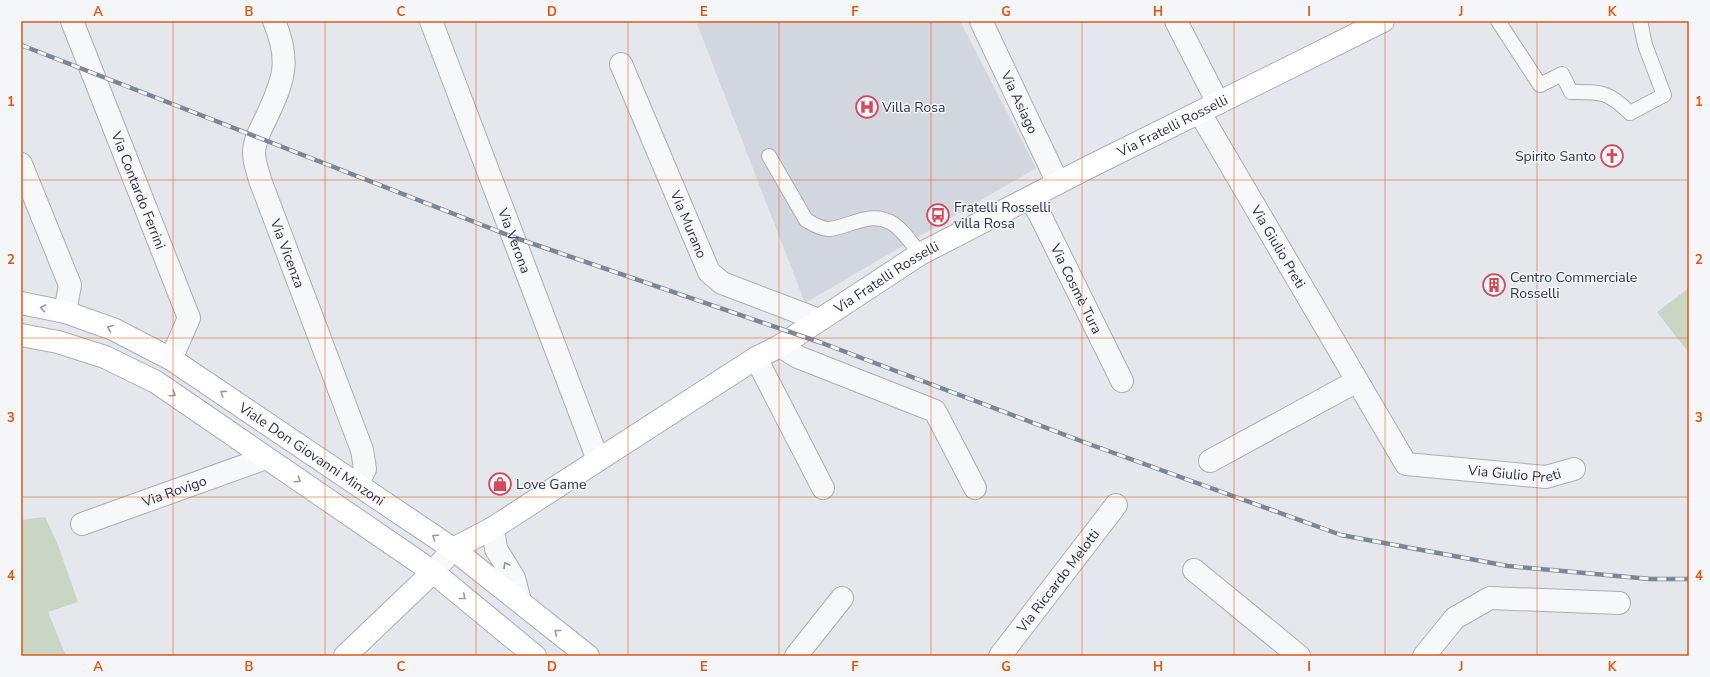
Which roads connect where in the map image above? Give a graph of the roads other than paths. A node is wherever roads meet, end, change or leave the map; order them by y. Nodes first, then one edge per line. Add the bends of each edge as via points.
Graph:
1 (72, 21) edge
2 (274, 21) edge
3 (431, 21) edge
4 (981, 21) edge
5 (1176, 21) edge
6 (1383, 21) edge
7 (1498, 21) edge
8 (1640, 21) edge
9 (621, 64) dead end
10 (1209, 108) junction
11 (770, 156) dead end
12 (21, 164) edge
13 (1058, 183) junction
14 (1030, 198) junction
15 (920, 254) junction
16 (21, 303) edge
17 (65, 312) junction
18 (819, 320) junction
19 (21, 335) edge
20 (58, 342) junction
21 (780, 346) junction
22 (756, 358) junction
23 (171, 359) junction
24 (1122, 381) dead end
25 (1357, 381) junction
26 (156, 382) junction
27 (266, 458) junction
28 (598, 460) junction
29 (1210, 461) dead end
30 (1574, 469) dead end
31 (358, 483) junction
32 (823, 488) dead end
33 (975, 488) dead end
34 (1116, 506) dead end
35 (82, 524) dead end
36 (493, 528) junction
37 (453, 549) junction
38 (1194, 570) dead end
39 (433, 572) junction
40 (842, 598) dead end
41 (520, 602) junction
42 (1619, 603) dead end
43 (345, 656) edge
44 (535, 656) edge
45 (588, 656) edge
46 (796, 656) edge
47 (1000, 656) edge
48 (1299, 656) edge
49 (1424, 656) edge

1 - 23 street, Via Contardo Ferrini via 189,318
2 - 31 street, Via Vicenza via 285,60 272,105 257,137 254,155 260,180 362,450 365,469
3 - 28 street, Via Verona
4 - 13 street, Via Asiago
5 - 10 street, Via Giulio Preti
6 - 10 main road, Via Fratelli Rosselli
7 - 8 lane via 1540,85 1562,74 1571,92 1602,92 1619,102 1630,113 1664,95 1645,45
9 - 18 street, Via Murano via 709,272 722,283
10 - 13 main road, Via Fratelli Rosselli
10 - 25 street, Via Giulio Preti
11 - 15 lane via 806,220 828,229 874,218 889,221 900,229
12 - 17 street via 70,285
13 - 14 main road, Via Fratelli Rosselli
14 - 15 main road, Via Fratelli Rosselli
14 - 24 street, Via Cosmè Tura
15 - 18 main road, Via Fratelli Rosselli
17 -> 16 main road, Viale Don Giovanni Minzoni
17 - 20 main road
23 -> 17 main road, Viale Don Giovanni Minzoni via 113,329
18 - 21 main road, Via Fratelli Rosselli
19 - 20 main road, Viale Don Giovanni Minzoni
20 - 26 main road, Viale Don Giovanni Minzoni via 105,357
21 - 22 main road, Via Fratelli Rosselli
21 - 33 street via 798,357 935,411
22 - 28 main road, Via Fratelli Rosselli
22 - 32 street
23 - 26 main road
31 -> 23 main road, Viale Don Giovanni Minzoni
25 - 29 street
25 - 30 street, Via Giulio Preti via 1406,464 1546,478
26 -> 27 main road, Viale Don Giovanni Minzoni
27 - 35 street, Via Rovigo
27 -> 39 main road, Viale Don Giovanni Minzoni
28 - 36 main road, Via Fratelli Rosselli
37 -> 31 main road, Viale Don Giovanni Minzoni
34 - 47 street, Via Riccardo Melotti
36 - 37 main road, Via Fratelli Rosselli
41 -> 36 street via 514,578 496,549
37 - 39 street
37 - 41 main road, Viale Don Giovanni Minzoni
38 - 48 street
39 - 43 main road
39 -> 44 main road, Viale Don Giovanni Minzoni
40 - 46 street
45 -> 41 main road, Viale Don Giovanni Minzoni
42 - 49 street via 1490,598 1455,618

